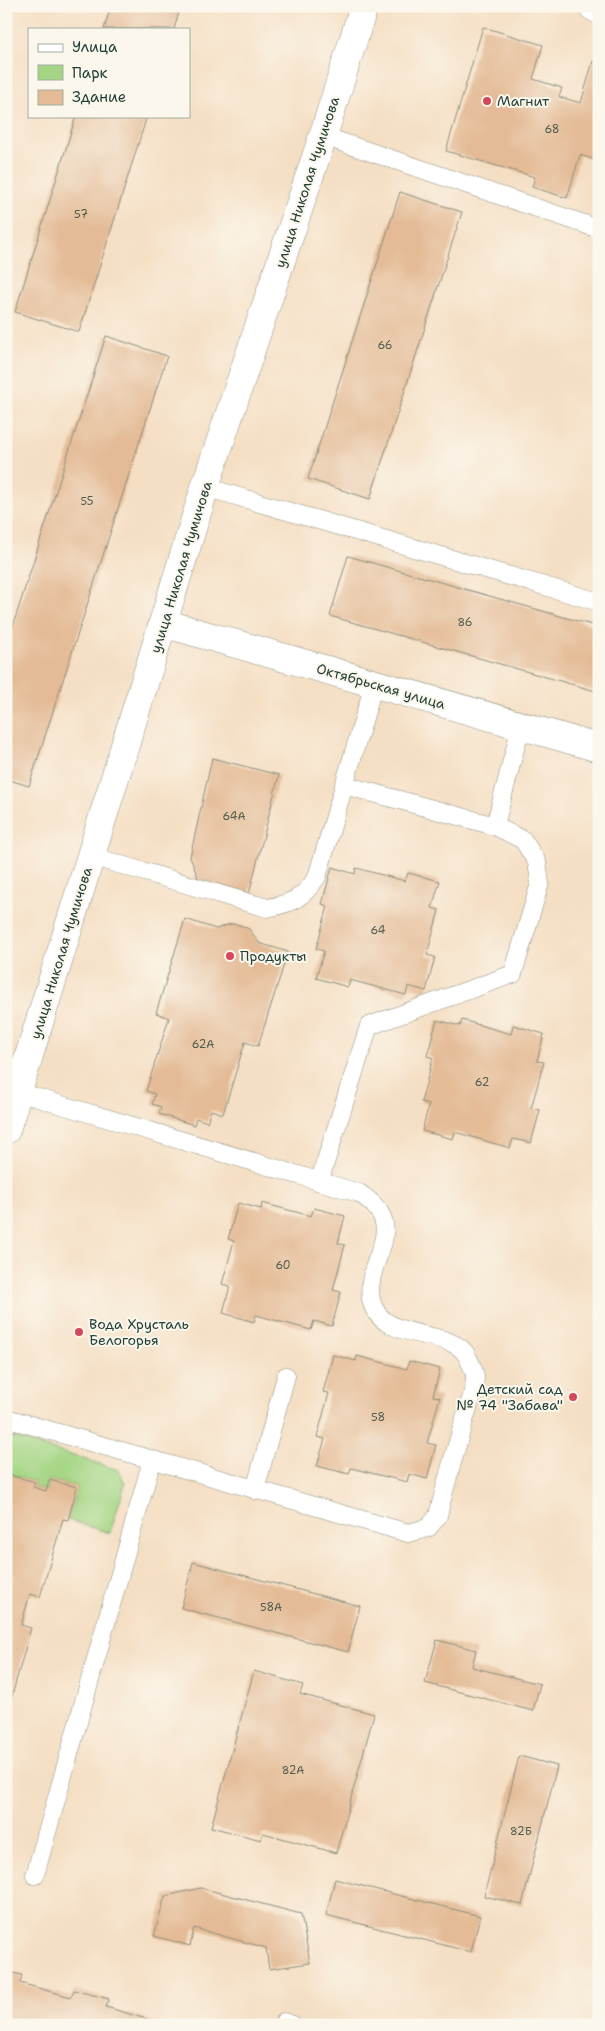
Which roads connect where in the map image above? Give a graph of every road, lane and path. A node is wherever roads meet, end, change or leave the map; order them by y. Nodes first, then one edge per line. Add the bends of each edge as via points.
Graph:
1 (364, 6) edge
2 (592, 6) edge
3 (599, 10) edge
4 (323, 136) junction
5 (599, 229) edge
6 (205, 488) junction
7 (599, 602) edge
8 (163, 623) junction
9 (374, 684) junction
10 (521, 726) junction
11 (599, 748) edge
12 (344, 785) junction
13 (495, 826) junction
14 (91, 856) junction
15 (18, 1092) junction
16 (6, 1130) edge
17 (319, 1182) junction
18 (286, 1376) dead end
19 (6, 1418) edge
20 (152, 1460) junction
21 (255, 1490) junction
22 (35, 1875) dead end
23 (283, 2025) edge
24 (293, 2025) edge

1 - 4 street, улица Николая Чумичова
2 - 3 street
4 - 5 lane
4 - 6 street, улица Николая Чумичова
6 - 7 lane
6 - 8 street, улица Николая Чумичова
8 - 9 street, Октябрьская улица
8 - 14 street, улица Николая Чумичова
9 - 10 street, Октябрьская улица
9 - 12 lane
10 - 11 street, Октябрьская улица
10 - 13 lane
12 - 13 lane
12 - 14 lane via 317,877 305,894 290,904 267,908
13 - 17 lane via 523,840 537,862 540,883 514,974 369,1026
14 - 15 street, улица Николая Чумичова
15 - 16 street, улица Николая Чумичова
15 - 17 lane
17 - 21 lane via 359,1193 374,1203 383,1218 384,1238 371,1299 379,1316 393,1327 448,1342 466,1353 475,1376 472,1392 438,1516 428,1528 408,1533
18 - 21 lane
19 - 20 lane
20 - 21 lane
20 - 22 lane
23 - 24 lane via 284,2022

